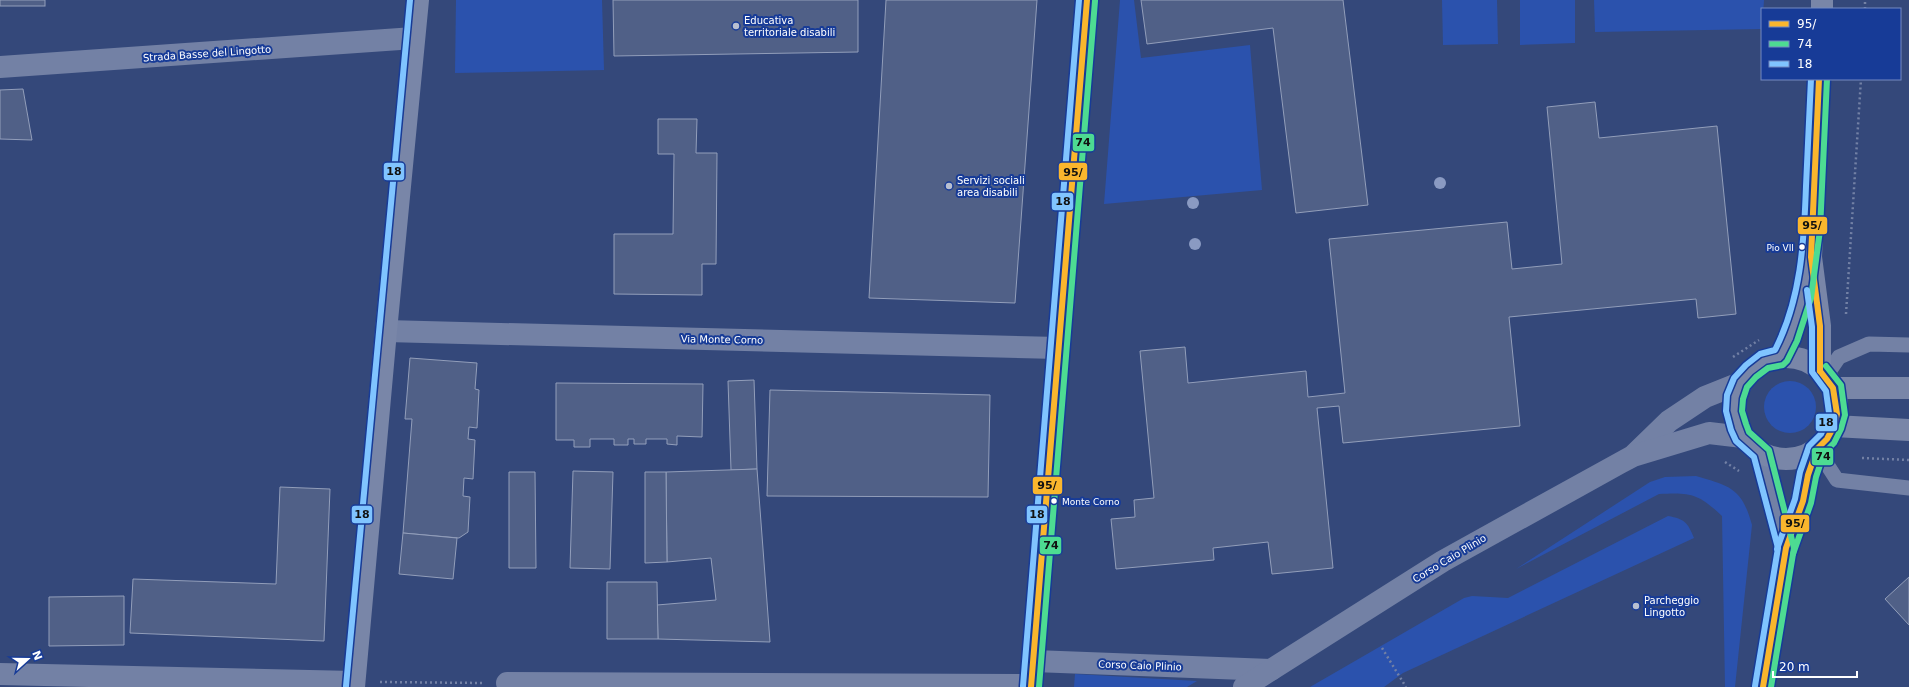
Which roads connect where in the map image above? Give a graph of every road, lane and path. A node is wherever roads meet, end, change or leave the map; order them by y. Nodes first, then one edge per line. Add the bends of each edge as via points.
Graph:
1 (418, 0) edge
2 (1087, 0) edge
3 (414, 38) junction
4 (0, 67) edge
5 (1819, 80) edge
6 (1860, 80) edge
7 (1811, 257) junction
8 (1845, 321) dead end
9 (386, 331) junction
10 (1909, 344) edge
11 (1058, 348) junction
12 (1780, 357) junction
13 (1827, 378) junction
14 (1740, 383) junction
15 (1909, 388) edge
16 (1834, 426) junction
17 (1909, 430) edge
18 (1743, 437) junction
19 (1817, 449) junction
20 (1761, 453) junction
21 (1633, 456) junction
22 (1856, 458) dead end
23 (1909, 460) edge
24 (1720, 461) dead end
25 (1740, 472) dead end
26 (1909, 488) edge
27 (1786, 548) junction
28 (1382, 648) dead end
29 (1034, 661) junction
30 (1271, 670) junction
31 (0, 674) edge
32 (507, 683) joint
33 (354, 684) edge
34 (1031, 686) edge
35 (1244, 687) edge
36 (1406, 687) edge
37 (1763, 687) edge

1 - 3 street
2 - 11 street
3 - 4 street, Strada Basse del Lingotto
3 - 9 street
5 - 7 street
6 - 8 path
7 - 12 street via 1795,326
7 - 13 street
9 - 11 street, Via Monte Corno
9 - 33 street
10 - 13 lane via 1869,344 1839,358
11 - 29 street
12 - 13 street via 1806,361
12 - 14 street via 1764,361 1751,370
13 - 15 street
13 - 16 street via 1837,410
14 - 18 street via 1735,397 1734,412
14 - 21 street, Corso Caio Plinio via 1705,397 1669,421
16 - 17 street
16 - 19 street via 1827,439
18 - 20 street
18 - 21 street, Corso Caio Plinio via 1709,432
19 - 20 street via 1791,460 1773,459
19 - 26 lane via 1837,480
19 - 27 street via 1803,501
20 - 27 street
21 - 30 street, Corso Caio Plinio via 1476,542
22 - 23 path
24 - 25 path via 1726,462
27 - 37 street
28 - 36 path
29 - 30 street, Corso Caio Plinio
29 - 34 street
30 - 35 street, Corso Caio Plinio
31 - 33 street
32 - 33 path
32 - 34 street

